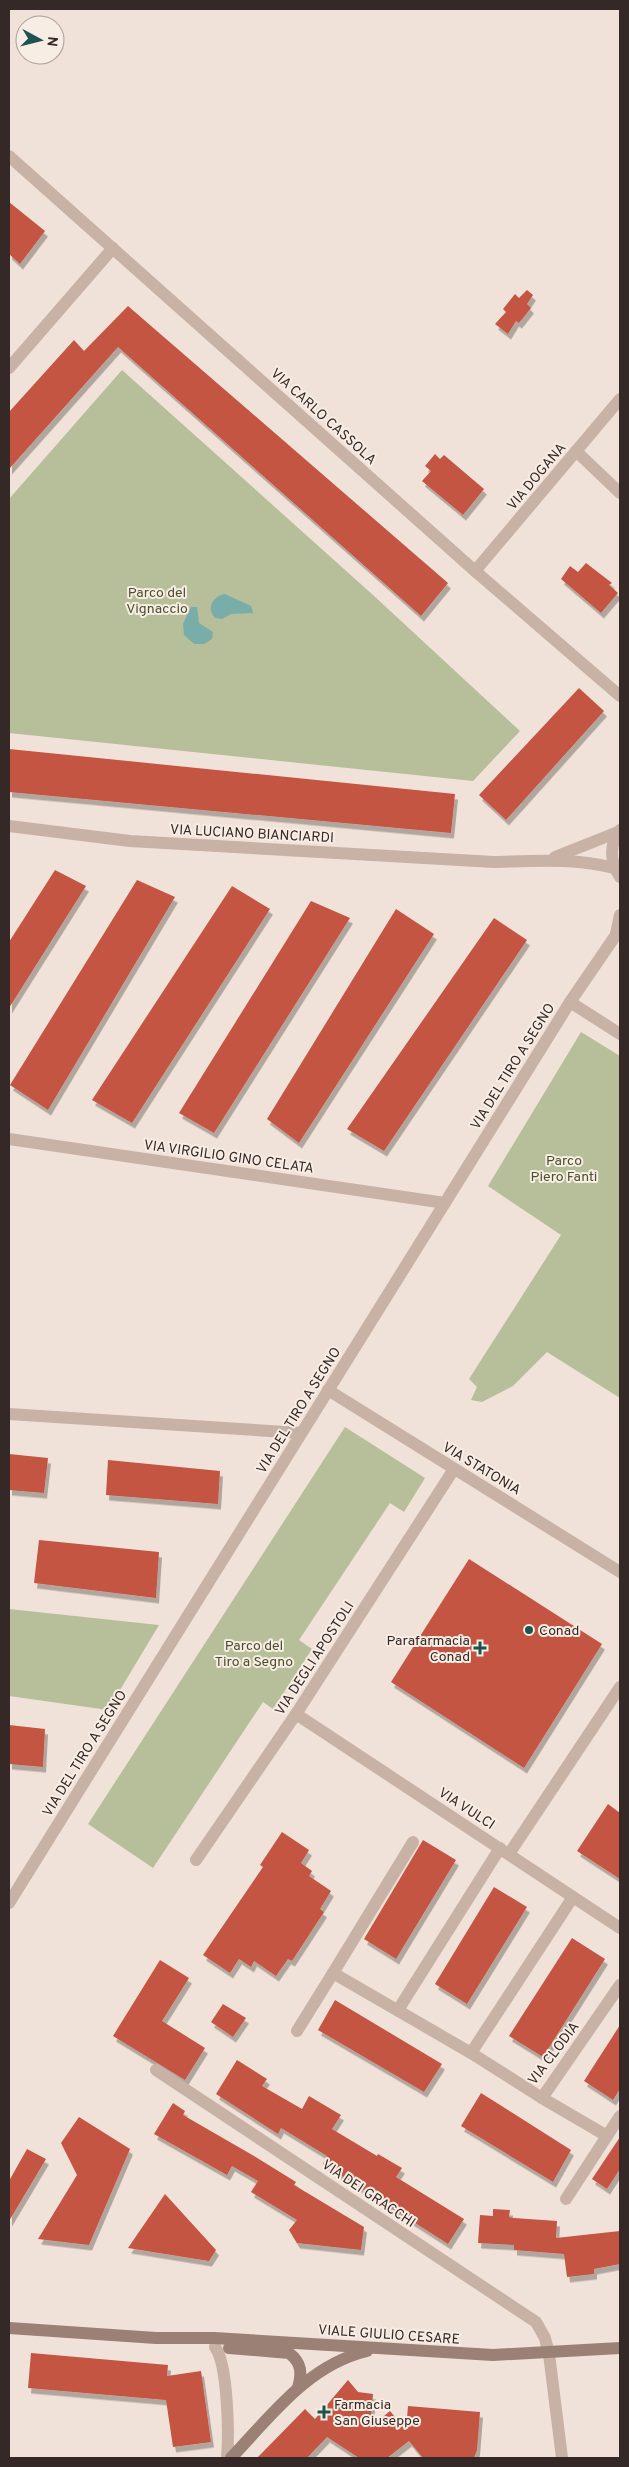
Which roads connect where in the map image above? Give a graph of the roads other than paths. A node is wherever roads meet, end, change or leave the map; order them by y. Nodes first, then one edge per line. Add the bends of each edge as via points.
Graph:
1 (9, 156) edge
2 (113, 248) junction
3 (9, 368) edge
4 (620, 399) edge
5 (576, 452) junction
6 (620, 493) edge
7 (475, 571) junction
8 (620, 696) edge
9 (9, 826) edge
10 (619, 831) edge
11 (546, 859) junction
12 (617, 872) edge
13 (620, 916) edge
14 (618, 932) edge
15 (570, 1002) junction
16 (620, 1034) edge
17 (9, 1139) edge
18 (444, 1203) junction
19 (328, 1390) junction
20 (9, 1414) edge
21 (301, 1433) junction
22 (454, 1469) junction
23 (620, 1572) edge
24 (620, 1686) edge
25 (296, 1714) junction
26 (414, 1842) dead end
27 (505, 1851) junction
28 (196, 1860) dead end
29 (573, 1896) junction
30 (9, 1902) edge
31 (620, 1928) edge
32 (333, 1973) junction
33 (620, 1985) edge
34 (398, 2010) junction
35 (297, 2031) dead end
36 (471, 2053) junction
37 (156, 2070) dead end
38 (542, 2098) junction
39 (620, 2116) edge
40 (607, 2136) junction
41 (566, 2198) dead end
42 (9, 2328) edge
43 (156, 2338) junction
44 (215, 2347) junction
45 (380, 2348) junction
46 (620, 2348) edge
47 (549, 2354) junction
48 (298, 2388) junction
49 (227, 2458) edge
50 (230, 2458) edge
51 (562, 2458) edge

1 - 2 street, VIA CARLO CASSOLA
2 - 3 street
2 - 7 street, VIA CARLO CASSOLA
4 - 5 street, VIA DOGANA
5 - 6 street
5 - 7 street, VIA DOGANA
7 - 8 street, VIA CARLO CASSOLA
9 - 11 street, VIA LUCIANO BIANCIARDI via 130,840 494,862
10 - 11 street
10 - 12 street via 611,855
11 - 12 street via 582,862
13 - 14 street, VIA DEL TIRO A SEGNO
14 - 15 street, VIA DEL TIRO A SEGNO
15 - 16 street
15 - 18 street, VIA DEL TIRO A SEGNO
17 - 18 street, VIA VIRGILIO GINO CELATA
18 - 19 street, VIA DEL TIRO A SEGNO
19 - 21 street, VIA DEL TIRO A SEGNO
19 - 22 street, VIA STATONIA
20 - 21 street
21 - 30 street, VIA DEL TIRO A SEGNO
22 - 23 street, VIA STATONIA
22 - 25 street, VIA DEGLI APOSTOLI
24 - 27 street
25 - 27 street, VIA VULCI
25 - 28 street, VIA DEGLI APOSTOLI
26 - 32 street
27 - 29 street, VIA VULCI
27 - 34 street
29 - 31 street, VIA VULCI
29 - 36 street
32 - 34 street, VIA CLODIA
32 - 35 street
33 - 38 street, VIA CLODIA
34 - 36 street, VIA CLODIA
36 - 38 street, VIA CLODIA
37 - 47 street, VIA DEI GRACCHI via 536,2322
38 - 40 street
39 - 40 street
40 - 41 street
42 - 43 main road, VIALE GIULIO CESARE
43 - 44 main road, VIALE GIULIO CESARE
43 - 45 main road, VIALE GIULIO CESARE
44 - 48 main road, VIALE GIULIO CESARE via 289,2353 296,2358 301,2371
44 - 49 street via 221,2359 228,2423
45 - 47 main road, VIALE GIULIO CESARE via 493,2355
45 - 48 main road via 338,2360
46 - 47 main road, VIALE GIULIO CESARE
47 - 51 street, VIA DEI GRACCHI
48 - 50 main road

